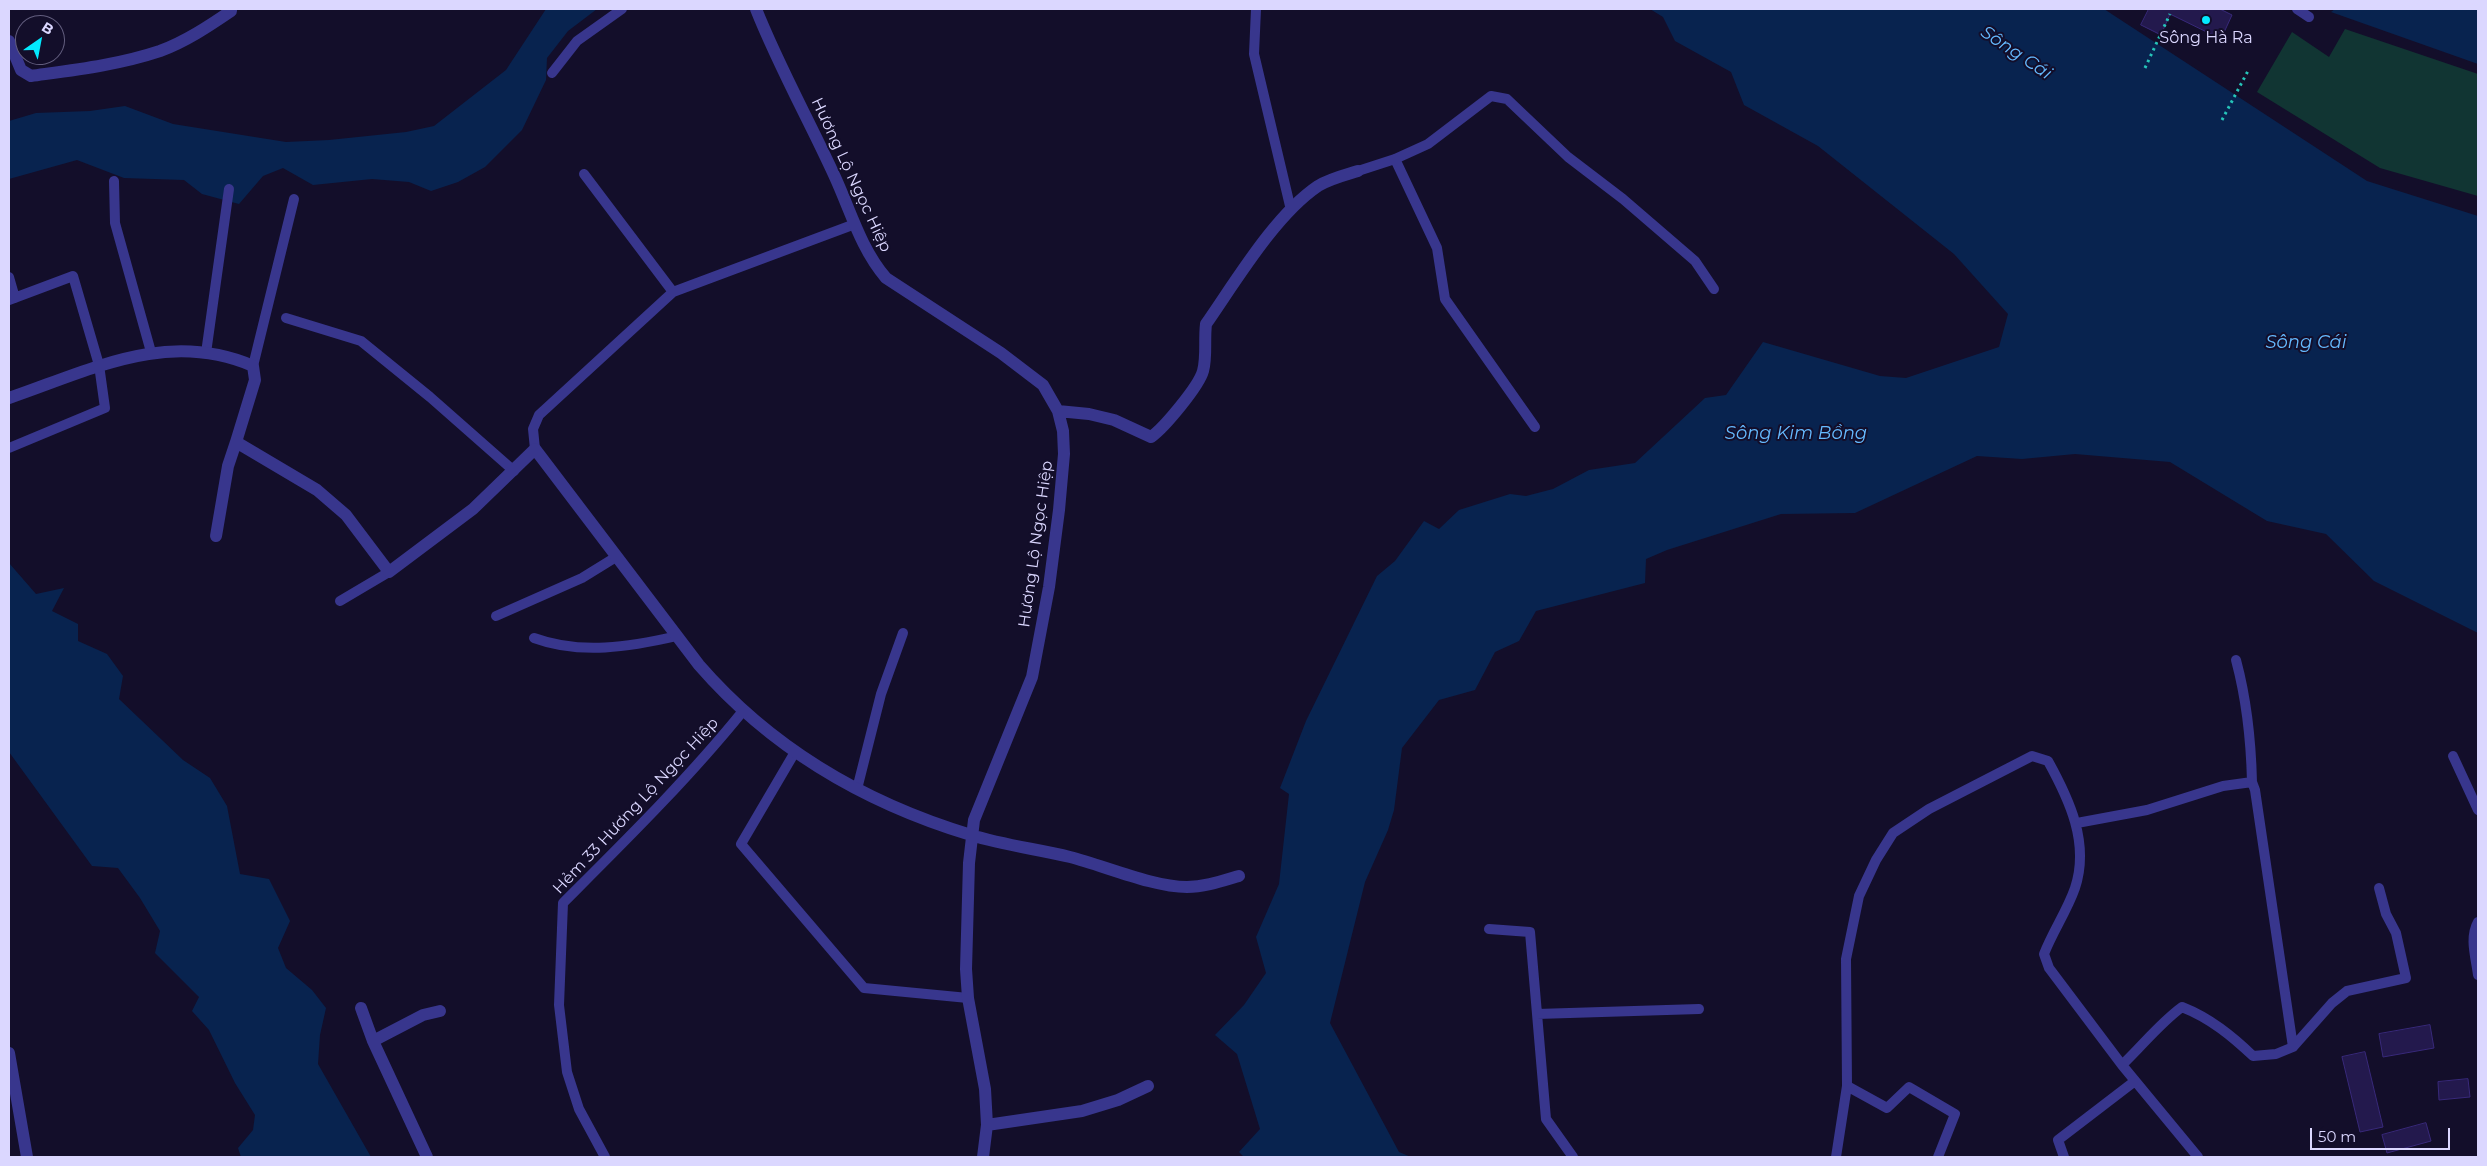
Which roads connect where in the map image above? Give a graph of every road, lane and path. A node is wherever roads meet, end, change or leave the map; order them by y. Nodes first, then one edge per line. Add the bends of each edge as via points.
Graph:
1 (622, 9) edge
2 (756, 9) edge
3 (1256, 9) edge
4 (2297, 9) edge
5 (232, 10) edge
6 (2170, 14) dead end
7 (2309, 17) dead end
8 (9, 41) edge
9 (2145, 68) dead end
10 (2249, 69) dead end
11 (552, 73) dead end
12 (2222, 120) dead end
13 (1395, 159) junction
14 (1358, 170) joint
15 (584, 174) dead end
16 (114, 181) dead end
17 (229, 189) dead end
18 (294, 199) dead end
19 (1292, 210) junction
20 (855, 224) junction
21 (9, 277) edge
22 (1714, 289) dead end
23 (673, 292) junction
24 (12, 299) edge
25 (286, 318) dead end
26 (150, 352) junction
27 (206, 353) junction
28 (99, 365) junction
29 (254, 366) junction
30 (9, 398) edge
31 (1058, 411) junction
32 (1535, 427) dead end
33 (236, 442) junction
34 (9, 448) edge
35 (535, 449) junction
36 (514, 471) junction
37 (216, 536) dead end
38 (616, 557) junction
39 (389, 572) junction
40 (340, 601) dead end
41 (496, 616) dead end
42 (903, 634) dead end
43 (677, 636) junction
44 (534, 638) dead end
45 (2236, 660) dead end
46 (743, 711) junction
47 (795, 752) junction
48 (2453, 756) dead end
49 (2252, 782) junction
50 (857, 789) junction
51 (2478, 810) edge
52 (2077, 823) junction
53 (973, 836) junction
54 (1239, 876) dead end
55 (2379, 888) dead end
56 (2478, 922) edge
57 (1489, 929) dead end
58 (2478, 975) edge
59 (968, 998) junction
60 (361, 1008) dead end
61 (1699, 1009) dead end
62 (440, 1012) dead end
63 (1537, 1014) junction
64 (372, 1041) junction
65 (2293, 1047) junction
66 (9, 1053) edge
67 (2122, 1065) junction
68 (2135, 1081) junction
69 (1148, 1086) dead end
70 (1847, 1086) junction
71 (987, 1125) junction
72 (27, 1157) edge
73 (427, 1157) edge
74 (605, 1157) edge
75 (984, 1157) edge
76 (1573, 1157) edge
77 (1836, 1157) edge
78 (1938, 1157) edge
79 (2064, 1157) edge
80 (2198, 1157) edge

1 - 11 lane via 577,41
2 - 20 street, Hương Lộ Ngọc Hiệp via 772,50 817,138
3 - 19 lane via 1254,54
4 - 7 lane
5 - 8 street via 203,30 162,50 101,65 30,76 21,70
6 - 9 path
10 - 12 path
13 - 14 lane
13 - 22 lane via 1428,144 1491,96 1507,99 1568,157 1695,261
13 - 32 lane via 1437,248 1445,299
14 - 19 street via 1319,185
15 - 23 lane
16 - 26 lane via 115,223
17 - 27 lane
18 - 29 lane
19 - 31 street via 1206,324 1203,372 1162,429 1151,437 1114,420
20 - 23 lane
20 - 31 street, Hương Lộ Ngọc Hiệp via 872,261 886,278 1023,368 1043,385
21 - 24 lane
23 - 35 lane via 539,415 533,429
24 - 28 lane via 73,276
25 - 36 lane via 361,341
26 - 27 street
26 - 28 street
27 - 29 street via 232,357
28 - 30 street
28 - 34 lane via 105,408
29 - 33 street via 255,380
31 - 53 street, Hương Lộ Ngọc Hiệp via 1064,454 1060,501 1049,588 1032,677 981,800
33 - 37 street via 228,466
33 - 39 street via 317,490 346,515
35 - 36 street
35 - 38 street
36 - 39 street via 473,509
38 - 41 lane via 582,578
38 - 43 street
39 - 40 lane
42 - 50 lane via 881,694
43 - 44 lane via 587,649
43 - 46 street via 720,689
45 - 49 lane via 2246,696
46 - 47 street
46 - 74 lane, Hẻm 33 Hương Lộ Ngọc Hiệp via 638,828 563,903 559,1005 566,1072 579,1109
47 - 50 street via 833,778
47 - 59 lane via 741,844 864,988
48 - 51 lane
49 - 52 lane via 2223,786 2147,810
49 - 65 lane
50 - 53 street
52 - 67 lane via 2080,868 2075,888 2044,954 2049,968
52 - 70 lane via 2048,761 2032,756 1929,809 1893,833 1859,896 1846,959
53 - 54 street via 1061,855 1158,883 1187,887
53 - 59 street, Hương Lộ Ngọc Hiệp via 966,919
55 - 65 lane via 2386,914 2396,933 2406,978 2347,991
56 - 58 lane via 2474,942
57 - 63 lane via 1530,932
59 - 71 street, Hương Lộ Ngọc Hiệp via 985,1089
60 - 64 street
61 - 63 lane
62 - 64 street via 423,1015
63 - 76 lane via 1546,1119
64 - 73 street
65 - 67 lane via 2276,1054 2253,1056 2230,1034 2182,1007
66 - 72 street
67 - 68 lane
68 - 79 lane via 2058,1140
68 - 80 lane
69 - 71 street via 1082,1111
70 - 77 lane
70 - 78 lane via 1887,1108 1909,1088 1955,1114
71 - 75 street, Hương Lộ Ngọc Hiệp

